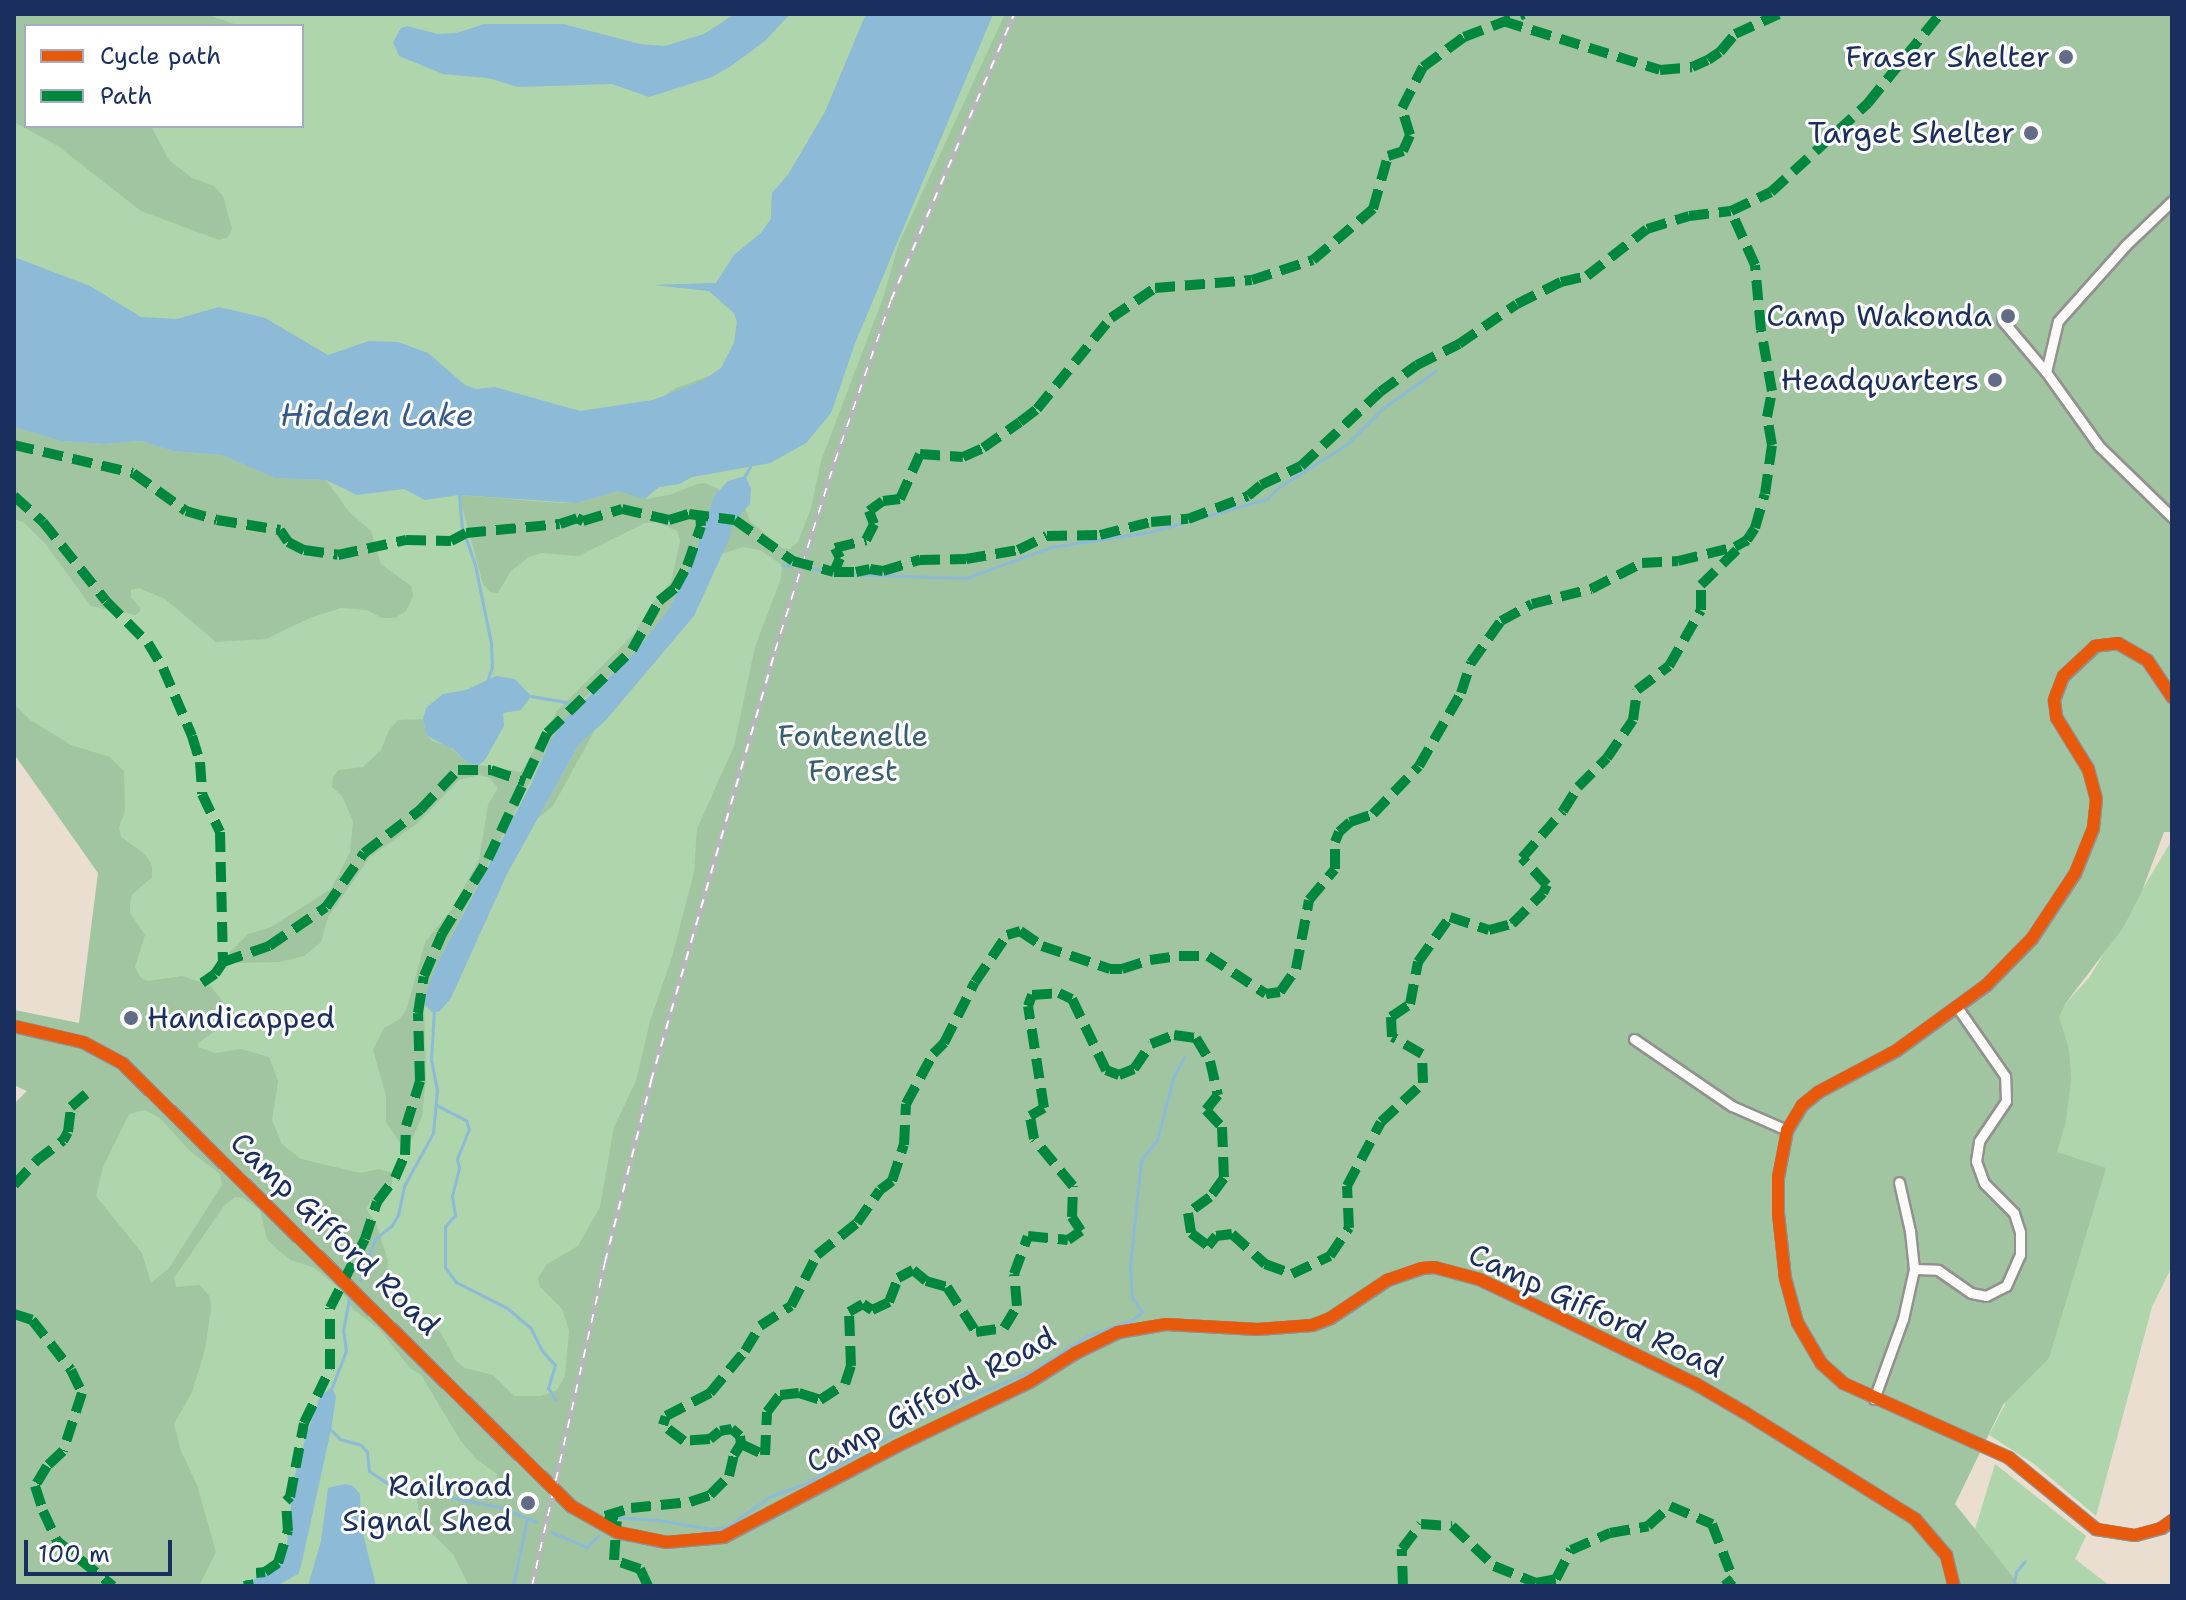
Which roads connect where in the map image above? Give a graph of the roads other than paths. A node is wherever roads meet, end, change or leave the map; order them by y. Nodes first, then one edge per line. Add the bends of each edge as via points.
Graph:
1 (2172, 201) edge
2 (2002, 320) dead end
3 (2046, 372) junction
4 (2172, 517) edge
5 (2172, 697) edge
6 (1957, 1007) junction
7 (14, 1026) edge
8 (1634, 1039) dead end
9 (1787, 1130) junction
10 (1899, 1182) dead end
11 (1914, 1269) junction
12 (1874, 1399) junction
13 (2171, 1521) edge
14 (1954, 1586) edge

1 - 3 street via 2058,321
2 - 3 street
3 - 4 street via 2099,446
5 - 6 street via 2147,660 2118,643 2095,646 2063,676 2054,708 2059,726 2094,783 2093,828 2075,873 2039,929 2005,968
6 - 9 street via 1868,1067 1810,1097
6 - 11 street via 2005,1076 2006,1101 1979,1141 1976,1161 1984,1183 2014,1213 2020,1255 2006,1286 1986,1296 1971,1293 1938,1270
7 - 14 street, Camp Gifford Road via 83,1042 122,1063 571,1506 617,1532 666,1542 723,1537 1118,1332 1166,1324 1257,1329 1312,1325 1387,1280 1434,1267 1479,1279 1744,1412 1915,1519 1946,1555
8 - 9 street via 1732,1106
9 - 12 street via 1778,1213 1785,1278 1797,1322 1821,1363 1843,1383
10 - 11 street
11 - 12 street via 1903,1319
12 - 13 street via 2008,1457 2096,1529 2135,1535

